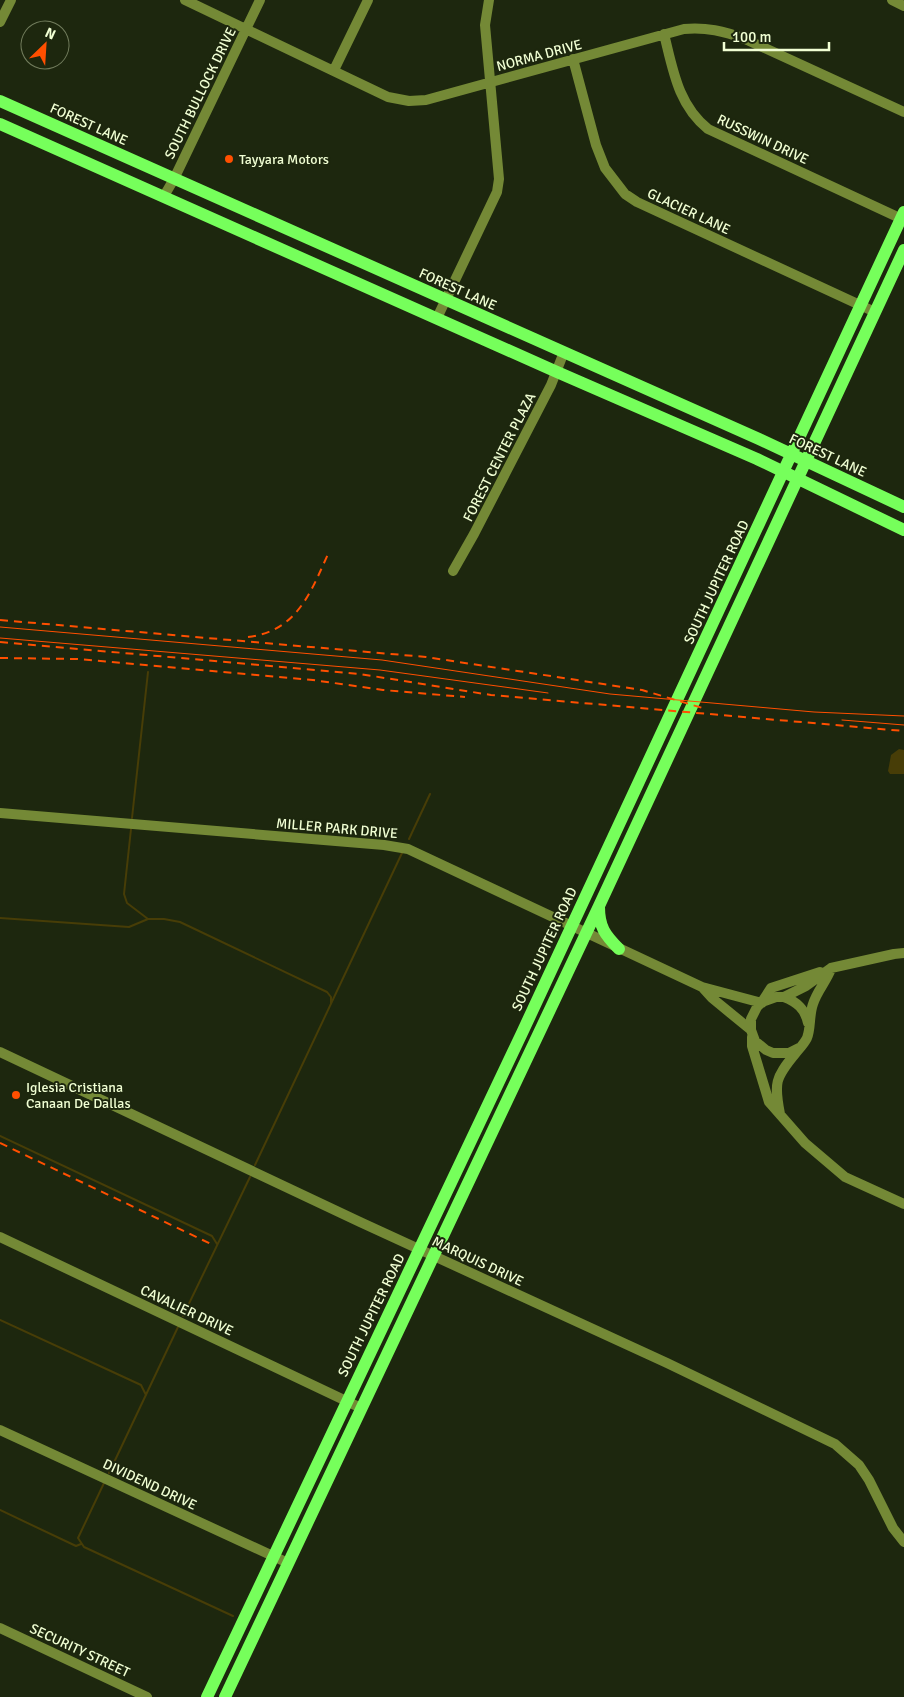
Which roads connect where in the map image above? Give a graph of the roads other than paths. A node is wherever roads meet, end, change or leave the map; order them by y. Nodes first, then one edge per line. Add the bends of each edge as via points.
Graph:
1 (11, 0) edge
2 (185, 0) edge
3 (260, 0) edge
4 (368, 0) edge
5 (490, 0) edge
6 (892, 0) edge
7 (904, 6) edge
8 (0, 22) edge
9 (246, 29) junction
10 (664, 34) junction
11 (574, 59) junction
12 (334, 70) junction
13 (489, 83) junction
14 (0, 101) edge
15 (904, 112) edge
16 (28, 113) junction
17 (0, 124) edge
18 (20, 133) junction
19 (174, 179) junction
20 (164, 196) junction
21 (903, 217) edge
22 (318, 243) junction
23 (904, 250) edge
24 (310, 262) junction
25 (446, 300) junction
26 (861, 305) junction
27 (875, 312) junction
28 (437, 318) junction
29 (564, 352) junction
30 (557, 372) junction
31 (791, 455) junction
32 (806, 462) junction
33 (784, 471) junction
34 (798, 478) junction
35 (904, 507) edge
36 (904, 530) edge
37 (453, 571) dead end
38 (721, 607) junction
39 (736, 613) junction
40 (632, 797) junction
41 (646, 803) junction
42 (0, 813) edge
43 (599, 906) junction
44 (572, 926) junction
45 (586, 933) junction
46 (619, 949) junction
47 (904, 954) edge
48 (831, 968) junction
49 (702, 987) junction
50 (784, 997) junction
51 (762, 1002) junction
52 (809, 1026) junction
53 (751, 1033) junction
54 (799, 1048) junction
55 (0, 1052) edge
56 (496, 1087) junction
57 (510, 1094) junction
58 (780, 1116) junction
59 (904, 1204) edge
60 (0, 1237) edge
61 (419, 1249) junction
62 (433, 1255) junction
63 (347, 1401) junction
64 (361, 1408) junction
65 (0, 1430) edge
66 (309, 1482) junction
67 (323, 1489) junction
68 (904, 1542) edge
69 (274, 1557) junction
70 (288, 1563) junction
71 (0, 1628) edge
72 (235, 1638) junction
73 (250, 1644) junction
74 (147, 1697) edge
75 (207, 1697) edge
76 (225, 1697) edge

1 - 8 street
2 - 9 street, NORMA DRIVE
3 - 9 street, SOUTH BULLOCK DRIVE
4 - 12 street
5 - 13 street via 485,25
6 - 7 street
9 - 12 street, NORMA DRIVE
9 - 19 street, SOUTH BULLOCK DRIVE
10 - 11 street, NORMA DRIVE
10 - 15 street, NORMA DRIVE via 701,28 726,32
10 - 21 street, RUSSWIN DRIVE via 677,87 700,123
11 - 13 street, NORMA DRIVE
11 - 26 street, GLACIER LANE via 605,168 625,194
12 - 13 street, NORMA DRIVE via 388,96 409,101 426,100
13 - 25 street via 499,179 497,192
14 - 16 main road, FOREST LANE
16 - 18 main road
16 - 19 main road, FOREST LANE
17 - 18 main road
18 - 20 main road
19 - 20 street, SOUTH BULLOCK DRIVE
19 - 22 main road, FOREST LANE
20 - 24 main road
21 - 26 main road, SOUTH JUPITER ROAD
22 - 24 main road
22 - 25 main road, FOREST LANE
23 - 27 main road
24 - 28 main road
25 - 28 street
25 - 29 main road, FOREST LANE
26 - 27 street, GLACIER LANE
26 - 31 main road, SOUTH JUPITER ROAD
27 - 32 main road
28 - 30 main road
29 - 30 street, FOREST CENTER PLAZA
29 - 31 main road, FOREST LANE
30 - 33 main road
30 - 37 street, FOREST CENTER PLAZA
31 - 32 main road, FOREST LANE
31 - 33 main road, SOUTH JUPITER ROAD
32 - 34 main road
32 - 35 main road, FOREST LANE
33 - 34 main road
33 - 38 main road, SOUTH JUPITER ROAD
34 - 36 main road
34 - 39 main road
38 - 39 main road
38 - 40 main road, SOUTH JUPITER ROAD
39 - 41 main road
40 - 41 main road
40 - 44 main road, SOUTH JUPITER ROAD
41 - 43 main road
42 - 44 street, MILLER PARK DRIVE via 408,848
43 - 45 main road
43 - 46 main road via 602,929
44 - 45 street, MILLER PARK DRIVE
44 - 56 main road, SOUTH JUPITER ROAD
45 - 46 street, MILLER PARK DRIVE
45 - 57 main road
46 - 49 street, MILLER PARK DRIVE
47 - 48 street
48 - 50 street
48 - 51 street via 771,988
48 - 52 street via 815,998
49 - 51 street
49 - 53 street
50 - 51 street via 776,996
50 - 52 street via 801,1008
51 - 53 street via 751,1019
52 - 54 street via 807,1038
53 - 54 street via 759,1046 773,1053
53 - 58 street via 769,1102
54 - 58 street via 776,1082
55 - 61 street, MARQUIS DRIVE
56 - 57 main road
56 - 61 main road, SOUTH JUPITER ROAD
57 - 62 main road
58 - 59 street via 805,1143 845,1177
60 - 63 street, CAVALIER DRIVE
61 - 62 street, MARQUIS DRIVE
61 - 63 main road, SOUTH JUPITER ROAD
62 - 64 main road
62 - 68 street, MARQUIS DRIVE via 667,1362 835,1444 859,1465
63 - 64 street, CAVALIER DRIVE
63 - 66 main road, SOUTH JUPITER ROAD
64 - 67 main road
65 - 69 street, DIVIDEND DRIVE
66 - 67 main road
66 - 69 main road, SOUTH JUPITER ROAD
67 - 70 main road
69 - 70 street, DIVIDEND DRIVE
69 - 72 main road, SOUTH JUPITER ROAD
70 - 73 main road
71 - 74 street, SECURITY STREET
72 - 73 main road
72 - 75 main road, SOUTH JUPITER ROAD
73 - 76 main road

